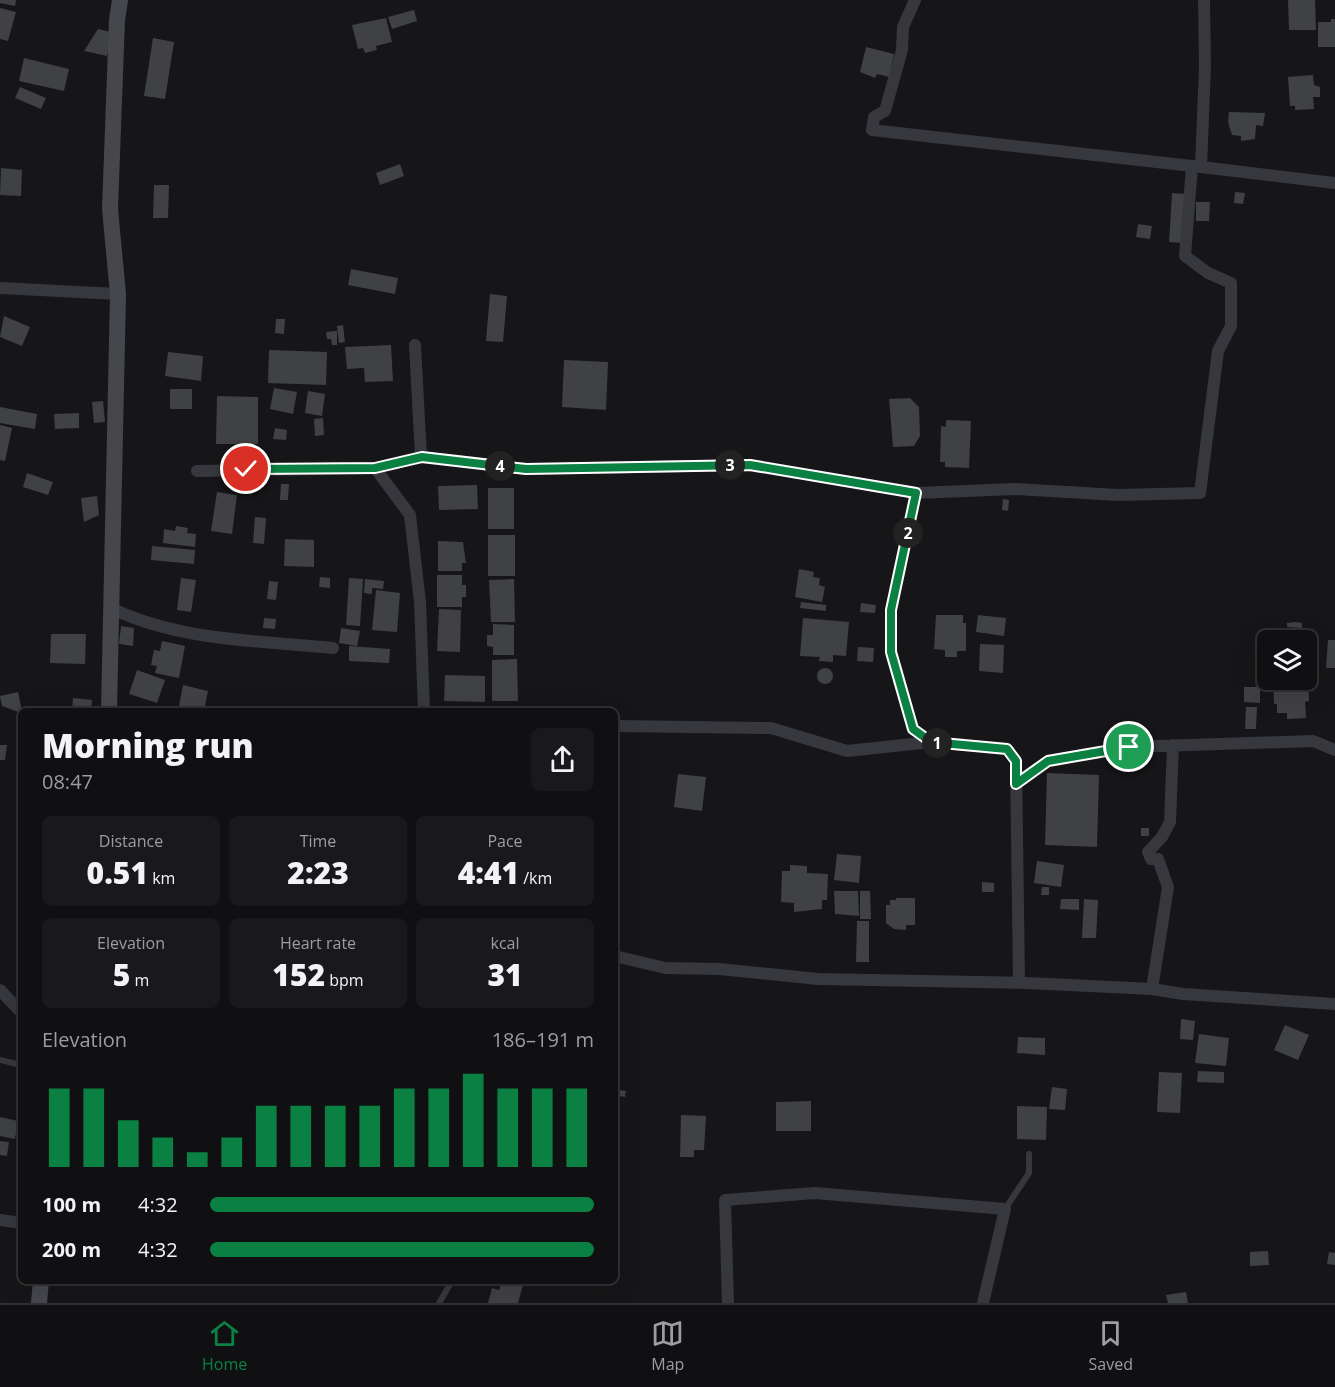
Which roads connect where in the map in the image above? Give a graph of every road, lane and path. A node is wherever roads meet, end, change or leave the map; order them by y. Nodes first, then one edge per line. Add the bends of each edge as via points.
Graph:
1 (120, 0) edge
2 (915, 0) edge
3 (1204, 0) edge
4 (1196, 167) junction
5 (1335, 183) edge
6 (0, 288) edge
7 (118, 294) junction
8 (415, 345) dead end
9 (422, 457) junction
10 (375, 468) junction
11 (197, 471) dead end
12 (916, 493) junction
13 (113, 609) junction
14 (333, 648) dead end
15 (109, 708) edge
16 (424, 708) edge
17 (618, 726) edge
18 (931, 742) junction
19 (1173, 745) junction
20 (1335, 750) edge
21 (1016, 784) junction
22 (618, 957) edge
23 (1019, 982) junction
24 (1152, 989) junction
25 (0, 990) edge
26 (1335, 1004) edge
27 (18, 1009) edge
28 (0, 1060) edge
29 (18, 1064) edge
30 (1029, 1154) dead end
31 (1005, 1209) junction
32 (0, 1220) edge
33 (18, 1223) edge
34 (41, 1284) edge
35 (450, 1284) edge
36 (39, 1303) edge
37 (439, 1303) edge
38 (728, 1303) edge
39 (983, 1303) edge

1 - 7 street via 110,209
2 - 4 street via 903,27 902,50 885,111 874,117 872,130
3 - 4 street via 1205,66
4 - 5 street
4 - 12 street via 1185,256 1208,273 1231,283 1231,326 1218,351 1200,493 1118,495 1015,489
6 - 7 street
7 - 13 street
8 - 9 street
9 - 10 street
9 - 12 street via 526,469 750,465
10 - 11 street
10 - 16 street via 410,516 420,602
12 - 18 street via 891,610 891,652 913,729
13 - 14 street via 140,622 218,636
13 - 15 street
17 - 18 street via 771,728 847,751
18 - 21 street via 1007,749 1016,761
19 - 20 street via 1312,741
19 - 21 street via 1129,747 1048,761
19 - 24 street via 1170,822 1148,852 1151,859 1158,859 1168,887
21 - 23 street
22 - 23 street via 665,968 818,979
23 - 24 street
24 - 26 street
25 - 27 street
28 - 29 lane
30 - 31 lane via 1029,1173
31 - 38 street via 815,1193 725,1200
31 - 39 street
32 - 33 street
34 - 36 street
35 - 37 lane

